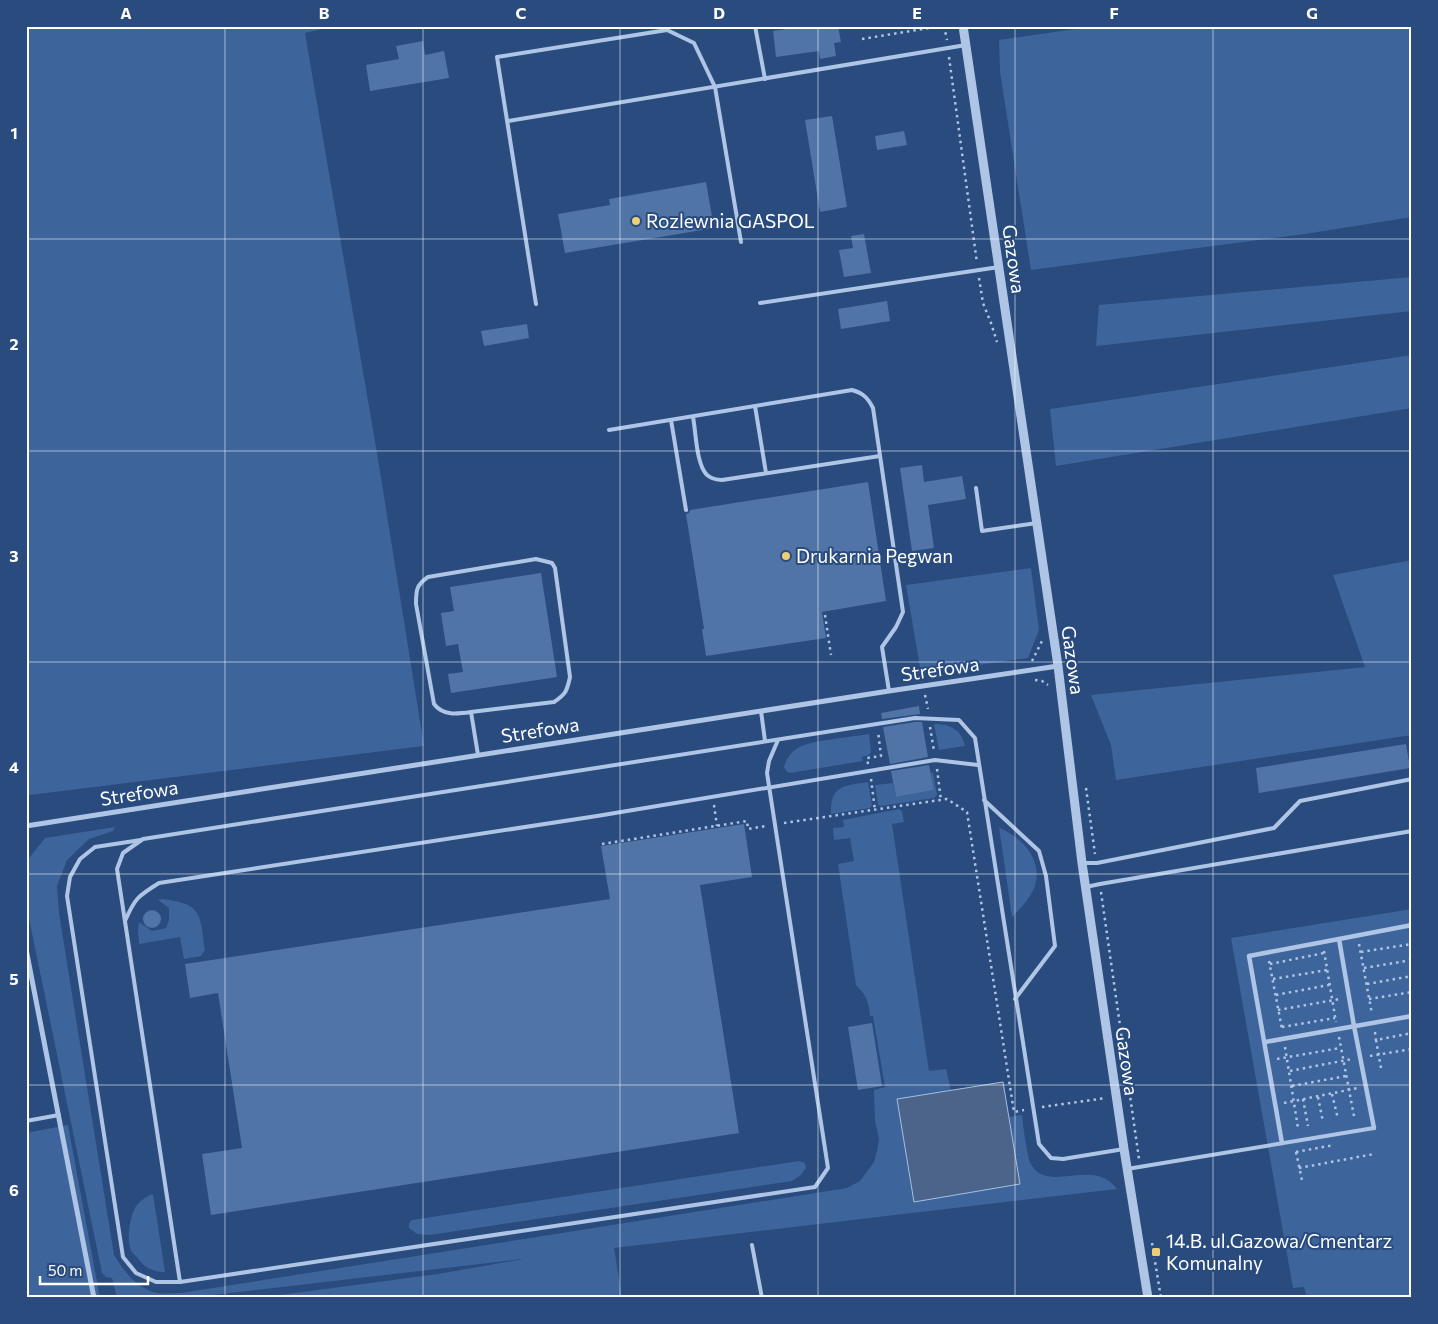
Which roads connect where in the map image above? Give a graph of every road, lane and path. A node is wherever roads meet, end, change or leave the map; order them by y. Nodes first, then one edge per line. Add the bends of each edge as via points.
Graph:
1 (755, 26) edge
2 (941, 26) edge
3 (963, 26) edge
4 (862, 39) dead end
5 (966, 45) junction
6 (765, 78) junction
7 (715, 87) junction
8 (508, 121) junction
9 (741, 242) dead end
10 (999, 267) junction
11 (536, 304) dead end
12 (760, 304) dead end
13 (755, 406) junction
14 (693, 417) junction
15 (671, 420) junction
16 (609, 430) dead end
17 (880, 456) junction
18 (766, 474) junction
19 (976, 488) dead end
20 (686, 510) dead end
21 (1037, 523) junction
22 (825, 615) dead end
23 (830, 655) dead end
24 (1058, 666) junction
25 (924, 686) junction
26 (889, 691) junction
27 (761, 711) junction
28 (471, 712) junction
29 (929, 719) junction
30 (778, 740) junction
31 (765, 741) junction
32 (478, 755) junction
33 (935, 760) junction
34 (978, 765) junction
35 (1412, 779) edge
36 (1086, 787) dead end
37 (770, 788) junction
38 (942, 800) junction
39 (984, 800) junction
40 (776, 824) junction
41 (26, 826) edge
42 (1412, 832) edge
43 (143, 839) junction
44 (602, 844) dead end
45 (1082, 863) junction
46 (1097, 863) junction
47 (1100, 884) junction
48 (1085, 887) junction
49 (125, 921) junction
50 (1412, 926) edge
51 (1358, 935) junction
52 (1339, 939) junction
53 (1322, 942) junction
54 (1412, 944) edge
55 (26, 948) edge
56 (1267, 952) junction
57 (1361, 952) junction
58 (1324, 953) junction
59 (1412, 960) edge
60 (1270, 964) junction
61 (1364, 968) junction
62 (1327, 970) junction
63 (1412, 976) edge
64 (1273, 980) junction
65 (1367, 984) junction
66 (1330, 985) junction
67 (1412, 992) edge
68 (1276, 995) junction
69 (1349, 997) junction
70 (1015, 999) junction
71 (1369, 999) junction
72 (1332, 1000) junction
73 (1278, 1010) junction
74 (1372, 1014) dead end
75 (1412, 1016) edge
76 (1335, 1018) junction
77 (1354, 1026) junction
78 (1281, 1027) junction
79 (1337, 1029) junction
80 (1412, 1033) edge
81 (1284, 1039) junction
82 (1265, 1042) junction
83 (1340, 1048) junction
84 (1287, 1057) junction
85 (1268, 1061) junction
86 (1381, 1068) dead end
87 (1346, 1076) junction
88 (1292, 1086) junction
89 (1366, 1087) junction
90 (1349, 1090) junction
91 (1332, 1094) junction
92 (1130, 1095) junction
93 (1116, 1097) junction
94 (1318, 1097) junction
95 (1303, 1099) junction
96 (1294, 1101) junction
97 (1276, 1104) junction
98 (1032, 1109) junction
99 (58, 1115) junction
100 (1354, 1116) dead end
101 (1338, 1119) dead end
102 (26, 1121) edge
103 (1323, 1122) dead end
104 (1308, 1126) dead end
105 (1298, 1128) dead end
106 (1374, 1128) joint
107 (1294, 1142) junction
108 (1282, 1144) junction
109 (1124, 1149) junction
110 (1374, 1154) dead end
111 (1140, 1167) junction
112 (1299, 1168) junction
113 (1127, 1170) junction
114 (1302, 1180) dead end
115 (1152, 1240) dead end
116 (752, 1245) dead end
117 (180, 1282) junction
118 (94, 1298) edge
119 (762, 1298) edge
120 (1148, 1298) edge
121 (1161, 1298) edge

1 - 6 lane
2 - 4 path
3 - 5 street, Gazowa
5 - 6 lane
5 - 10 street, Gazowa
6 - 7 lane
7 - 8 lane
7 - 8 lane via 694,42 667,30 497,57
7 - 9 lane
8 - 11 lane
10 - 12 lane
10 - 21 street, Gazowa
13 - 14 lane
13 - 17 lane via 852,390 861,393 873,408
13 - 18 lane
14 - 15 lane
14 - 18 lane via 700,462 706,474 722,480
15 - 16 lane
15 - 20 lane
17 - 18 lane
17 - 26 lane via 903,612 882,647
19 - 21 lane via 982,531
21 - 24 street, Gazowa
22 - 23 path
24 - 25 street, Strefowa
24 - 45 street, Gazowa
25 - 26 street, Strefowa
25 - 29 path
26 - 27 street, Strefowa
27 - 31 lane
27 - 32 street, Strefowa
28 - 28 lane via 554,702 564,696 570,677 552,562 536,559 428,577 420,583 416,604 434,704 438,710 447,713
28 - 32 lane
29 - 30 lane via 915,718
29 - 33 path
29 - 34 lane via 959,720 975,738
30 - 31 lane
30 - 37 lane via 767,773
31 - 43 lane
32 - 41 street, Strefowa
33 - 34 lane
33 - 37 lane
33 - 38 path
34 - 39 lane
35 - 46 lane via 1300,800 1274,828
36 - 46 path
37 - 40 lane
37 - 49 lane via 159,883 140,894
38 - 40 path
38 - 98 path via 948,799 967,812 1014,1112
39 - 70 lane
39 - 70 lane via 1039,851 1046,876 1055,946
40 - 44 path via 748,828 746,821
40 - 117 lane via 828,1168 815,1186
42 - 47 lane
43 - 49 lane via 123,853 117,869
43 - 117 lane via 96,847 80,859 70,877 67,896 123,1257 136,1273 149,1279
45 - 46 lane
45 - 48 street, Gazowa
47 - 48 lane
47 - 92 path
48 - 93 street, Gazowa
49 - 117 lane
50 - 51 street
51 - 52 street
51 - 57 path
52 - 53 street
52 - 69 street
53 - 56 street
53 - 58 path
54 - 57 path
55 - 99 street
56 - 60 path
56 - 82 street via 1249,956
57 - 61 path
58 - 60 path
58 - 62 path
59 - 61 path
60 - 64 path
61 - 65 path
62 - 64 path
62 - 66 path
63 - 65 path
64 - 68 path
65 - 71 path
66 - 68 path
66 - 72 path
67 - 71 path
68 - 73 path
69 - 72 path
69 - 77 street
70 - 98 lane
71 - 74 path
72 - 73 path
72 - 76 path
73 - 78 path
75 - 77 street
76 - 78 path
76 - 79 path
77 - 79 street
77 - 89 street
78 - 81 path
79 - 81 street
79 - 83 path
80 - 86 path via 1376,1040
81 - 82 street
81 - 84 path
82 - 85 street
83 - 84 path
83 - 87 path
84 - 85 path
84 - 88 path
85 - 97 street
87 - 88 path
87 - 90 path
88 - 96 path
89 - 90 path
89 - 106 street
90 - 91 path
90 - 100 path
91 - 94 path
91 - 101 path
92 - 93 path
92 - 111 path
93 - 98 path
93 - 109 street, Gazowa
94 - 95 path
94 - 103 path
95 - 96 path
95 - 104 path
96 - 97 path
96 - 105 path
97 - 108 street
98 - 109 lane via 1039,1144 1051,1158
99 - 102 lane
99 - 118 street
106 - 107 lane
107 - 108 lane
107 - 112 path
108 - 111 lane
109 - 113 street, Gazowa
110 - 112 path
111 - 113 lane
112 - 114 path
113 - 120 street, Gazowa
115 - 121 path
116 - 119 lane

